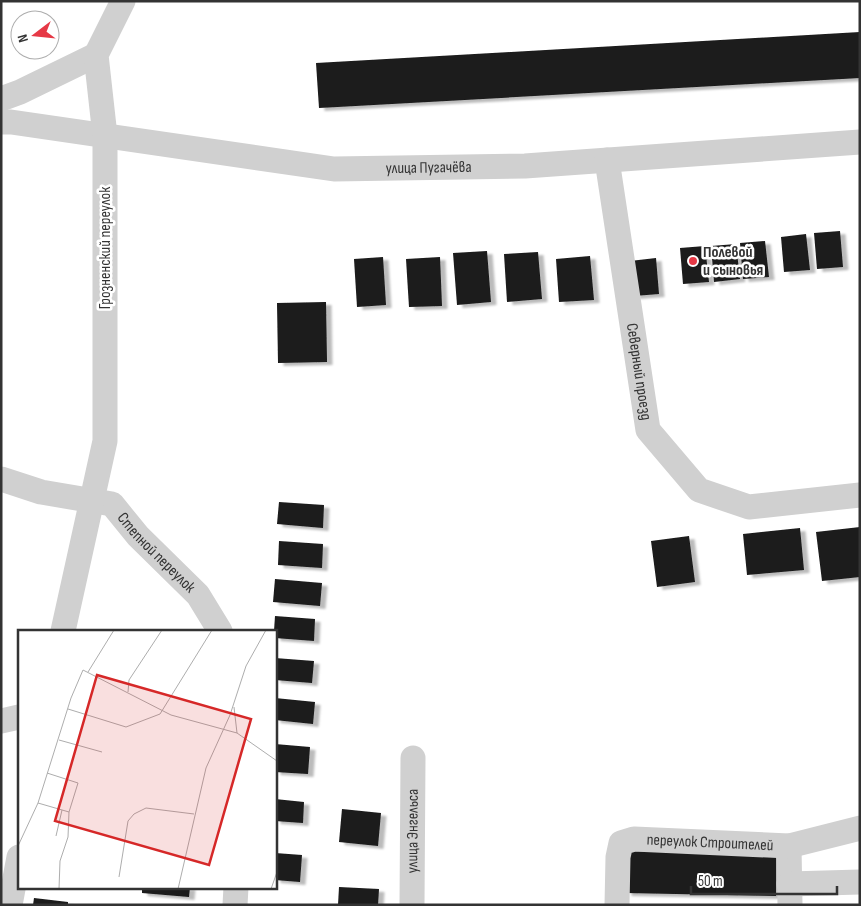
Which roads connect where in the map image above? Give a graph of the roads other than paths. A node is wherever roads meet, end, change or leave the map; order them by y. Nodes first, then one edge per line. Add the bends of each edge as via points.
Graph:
1 (123, 1) edge
2 (96, 55) junction
3 (1, 99) edge
4 (1, 122) edge
5 (105, 136) junction
6 (860, 142) edge
7 (607, 160) junction
8 (1, 478) edge
9 (860, 495) edge
10 (92, 500) junction
11 (63, 630) edge
12 (219, 630) edge
13 (18, 717) edge
14 (1, 721) edge
15 (413, 758) dead end
16 (860, 828) edge
17 (789, 846) junction
18 (18, 862) edge
19 (860, 882) edge
20 (236, 888) edge
21 (790, 894) edge
22 (10, 905) edge
23 (236, 905) edge
24 (412, 905) edge
25 (617, 905) edge

1 - 2 street
2 - 3 street
2 - 5 street, Грозненский переулок
4 - 5 street, улица Пугачёва
5 - 7 street, улица Пугачёва via 334,169 525,166
5 - 10 street, Грозненский переулок via 105,442
6 - 7 street, улица Пугачёва
7 - 9 street, Северный проезд via 648,430 699,490 749,508
8 - 10 street, Степной переулок via 42,492
10 - 11 street
10 - 12 street, Степной переулок via 112,504 138,536 198,595
13 - 14 street
15 - 24 street, улица Энгельса
16 - 17 street, переулок Строителей
17 - 21 street
17 - 25 street, переулок Строителей via 634,839 621,843
18 - 22 street
19 - 21 street
20 - 23 street

